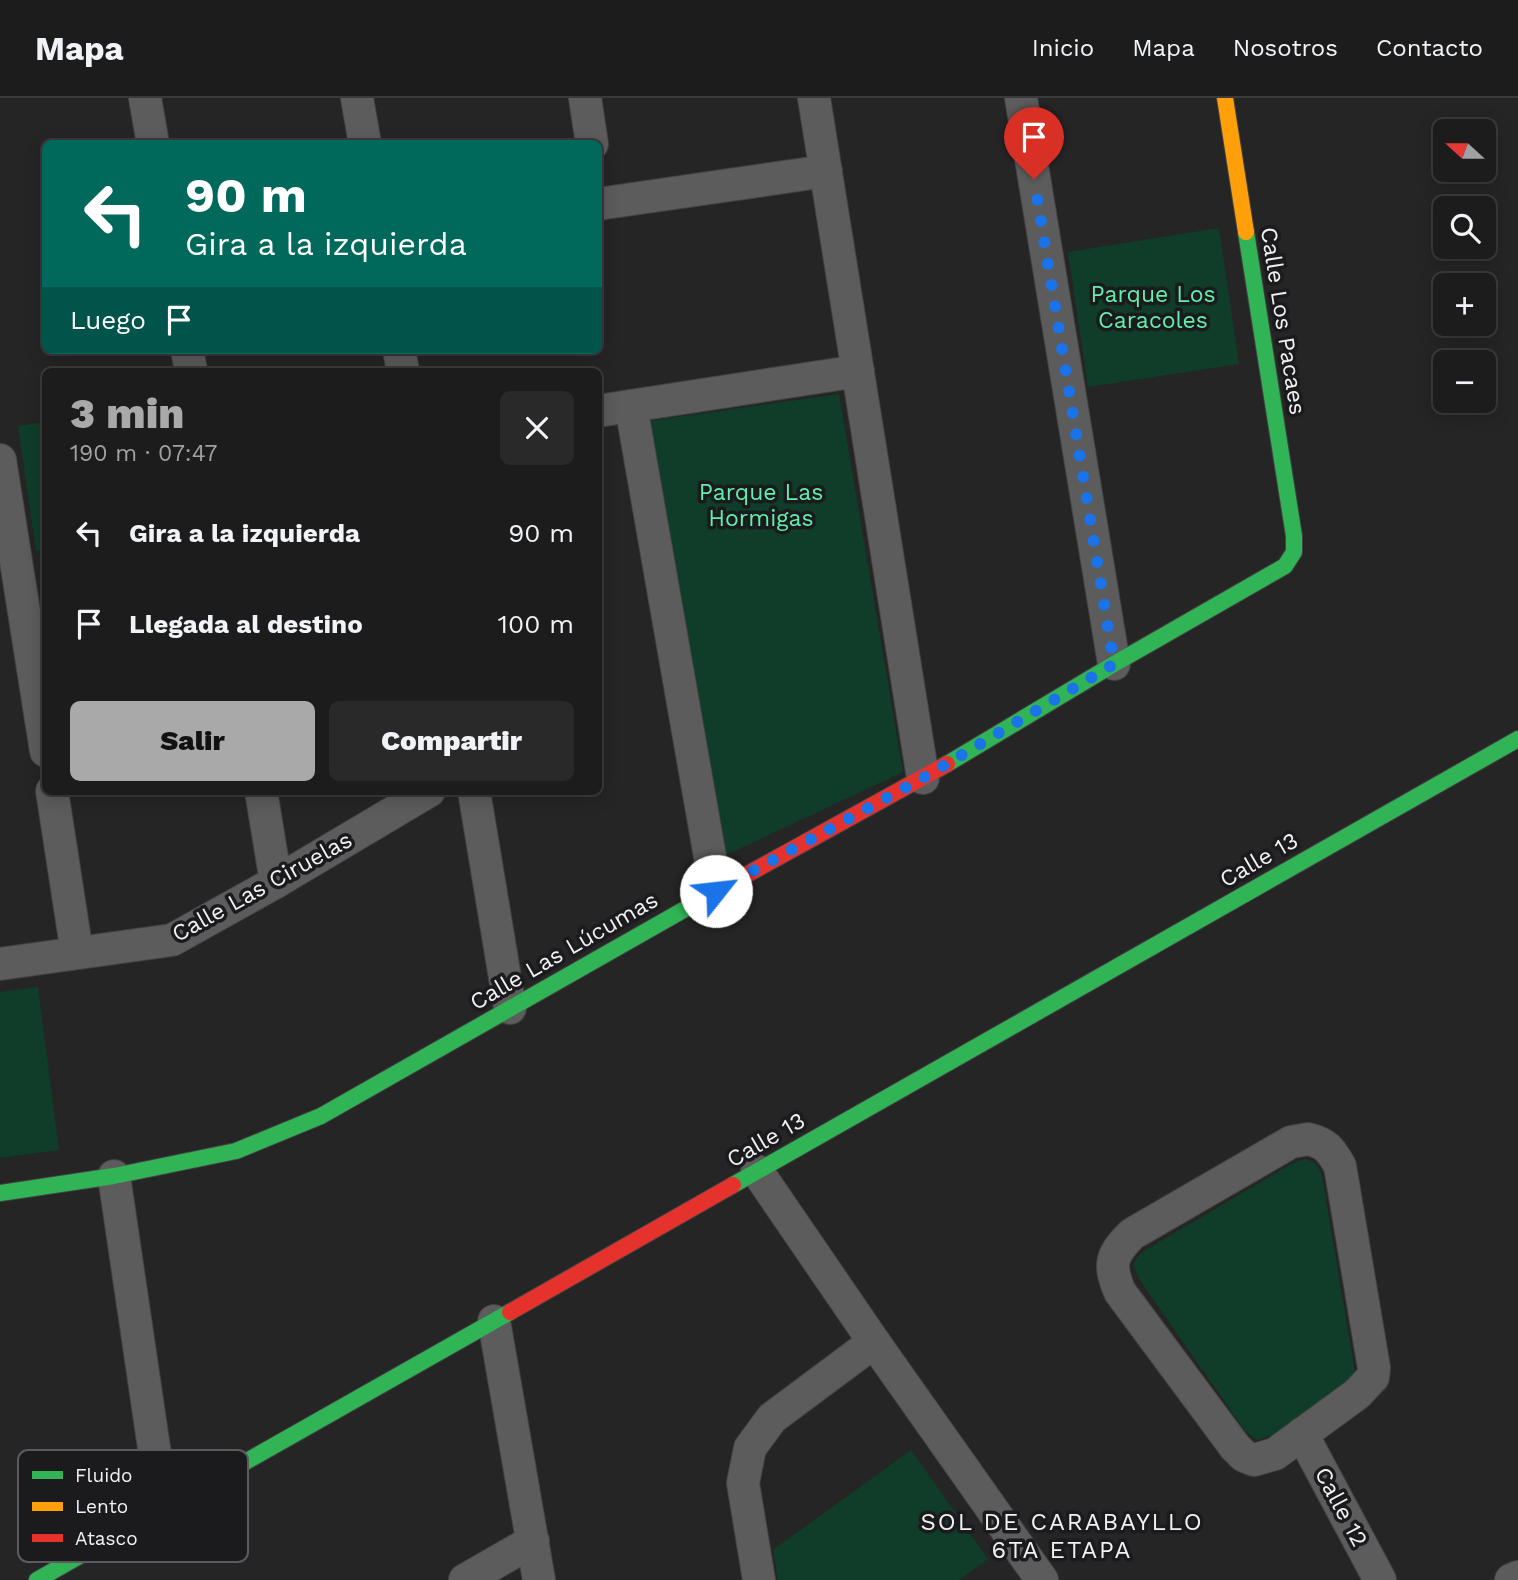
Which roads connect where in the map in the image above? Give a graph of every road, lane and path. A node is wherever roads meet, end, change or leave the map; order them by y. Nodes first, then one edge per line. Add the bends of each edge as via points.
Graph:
1 (145, 98) edge
2 (357, 98) edge
3 (585, 98) edge
4 (814, 98) edge
5 (1021, 98) edge
6 (1225, 98) edge
7 (152, 140) edge
8 (364, 140) edge
9 (591, 140) edge
10 (825, 171) junction
11 (602, 198) edge
12 (858, 371) junction
13 (631, 406) junction
14 (602, 410) edge
15 (0, 460) edge
16 (1294, 552) joint
17 (1114, 664) junction
18 (42, 726) edge
19 (1518, 739) edge
20 (923, 778) junction
21 (53, 795) edge
22 (262, 795) edge
23 (422, 795) edge
24 (475, 795) edge
25 (276, 882) junction
26 (716, 891) junction
27 (77, 953) junction
28 (0, 964) edge
29 (510, 1008) junction
30 (757, 1171) junction
31 (114, 1176) junction
32 (0, 1193) edge
33 (494, 1321) junction
34 (874, 1342) junction
35 (1302, 1434) junction
36 (154, 1450) edge
37 (248, 1461) edge
38 (533, 1541) junction
39 (69, 1562) edge
40 (1518, 1577) edge
41 (37, 1580) edge
42 (465, 1580) edge
43 (540, 1580) edge
44 (759, 1580) edge
45 (1042, 1580) edge
46 (1380, 1580) edge
47 (1511, 1580) edge

1 - 7 street
2 - 8 street
3 - 9 street
4 - 10 street
5 - 17 street
6 - 16 street, Calle Los Pacaes
10 - 11 street
10 - 12 street
12 - 13 street
12 - 20 street
13 - 14 street
13 - 26 street
15 - 18 street
16 - 17 street, Calle Las Lúcumas via 1285,566
17 - 20 street, Calle Las Lúcumas
19 - 30 street, Calle 13
20 - 26 street, Calle Las Lúcumas
21 - 27 street
22 - 25 street
23 - 25 street, Calle Las Ciruelas
24 - 29 street
25 - 27 street, Calle Las Ciruelas via 172,940
26 - 29 street, Calle Las Lúcumas
27 - 28 street, Calle Las Ciruelas
29 - 31 street, Calle Las Lúcumas via 321,1115 236,1151
30 - 33 street, Calle 13
30 - 34 street
31 - 32 street, Calle Las Lúcumas
31 - 36 street
33 - 37 street, Calle 13
33 - 38 street
34 - 44 street via 772,1418 750,1448 743,1483
34 - 45 street
35 - 35 street via 1357,1394 1373,1377 1374,1368 1340,1166 1332,1151 1308,1139 1291,1142 1132,1234 1113,1261 1120,1292 1244,1456 1265,1458
35 - 46 street, Calle 12
38 - 42 street
38 - 43 street
39 - 41 street, Calle 13
40 - 47 street

